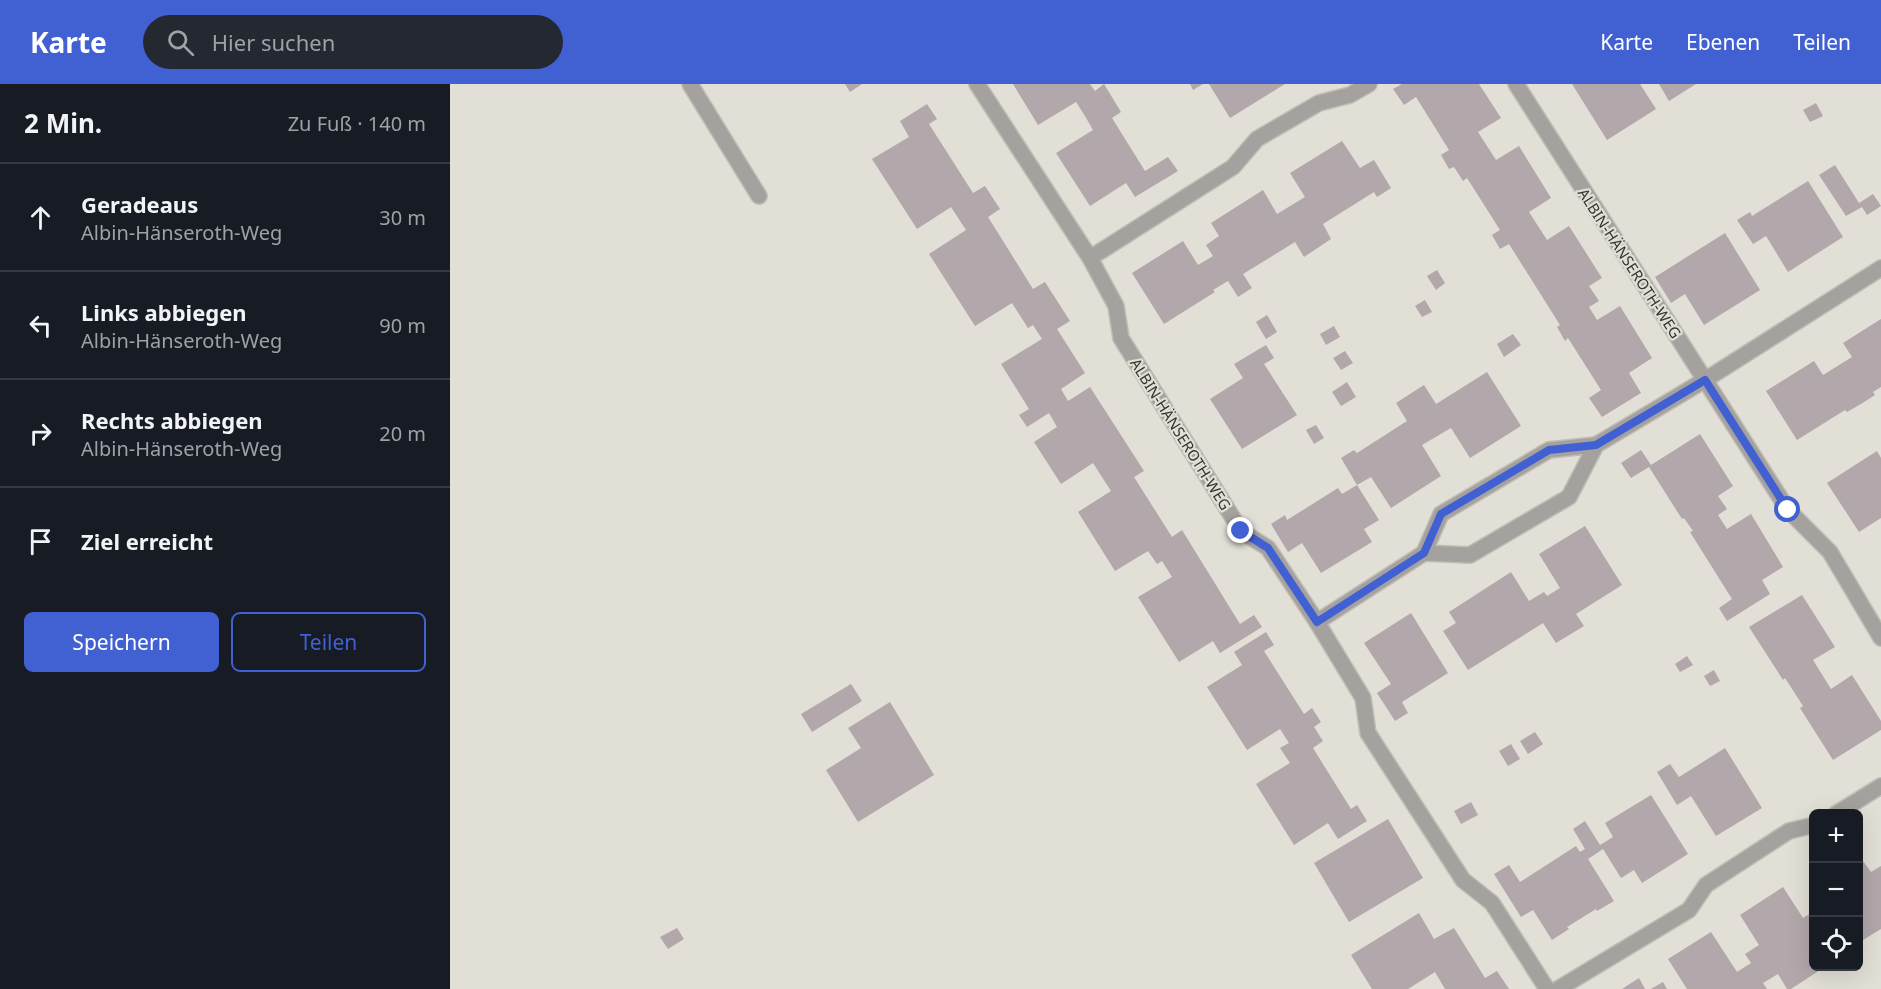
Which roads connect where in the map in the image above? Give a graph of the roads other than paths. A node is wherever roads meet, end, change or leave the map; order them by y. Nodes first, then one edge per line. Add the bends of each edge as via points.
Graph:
1 (690, 84) edge
2 (977, 84) edge
3 (1369, 84) edge
4 (1516, 84) edge
5 (759, 196) dead end
6 (1090, 258) junction
7 (1881, 268) edge
8 (1705, 380) junction
9 (1596, 445) junction
10 (1424, 553) junction
11 (1317, 622) junction
12 (1881, 638) edge
13 (1881, 786) edge
14 (1843, 809) edge
15 (1809, 826) edge
16 (1547, 989) edge
17 (1558, 989) edge

1 - 5 street
2 - 6 street, ALBIN-HÄNSEROTH-WEG
3 - 6 street via 1350,95 1319,103 1257,139 1233,166
4 - 8 street, ALBIN-HÄNSEROTH-WEG
6 - 11 street, ALBIN-HÄNSEROTH-WEG via 1116,306 1121,338 1222,501 1241,531 1268,548
7 - 8 street
8 - 9 street
8 - 12 street, ALBIN-HÄNSEROTH-WEG via 1788,510 1830,552
9 - 10 street via 1549,450 1441,514
9 - 10 street via 1569,497 1470,555
10 - 11 street
11 - 16 street, ALBIN-HÄNSEROTH-WEG via 1363,698 1368,733 1463,880 1492,903
13 - 14 street
15 - 17 street via 1789,831 1706,885 1689,910

